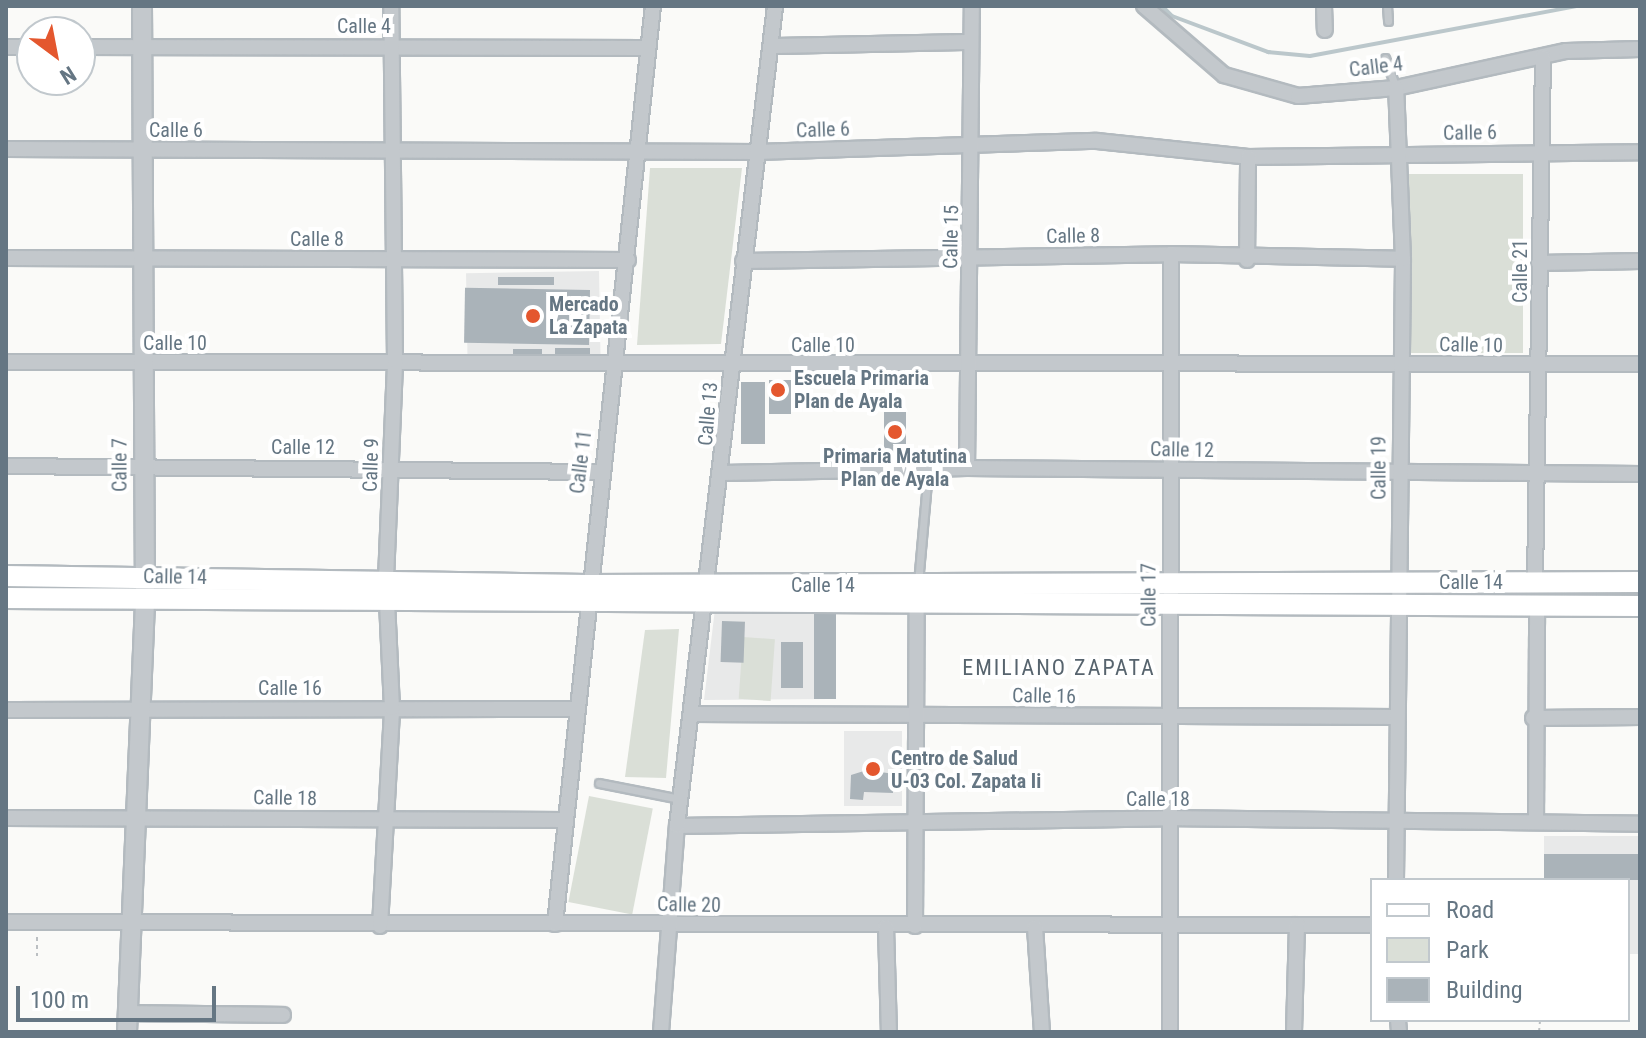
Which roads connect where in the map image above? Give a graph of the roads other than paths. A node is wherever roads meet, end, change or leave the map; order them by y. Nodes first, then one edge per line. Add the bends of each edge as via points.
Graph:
1 (142, 6) edge
2 (391, 6) edge
3 (653, 6) edge
4 (775, 6) edge
5 (972, 6) edge
6 (1144, 6) edge
7 (1324, 6) edge
8 (1387, 6) edge
9 (1388, 21) dead end
10 (1325, 30) dead end
11 (970, 42) junction
12 (771, 46) junction
13 (96, 47) edge
14 (142, 48) junction
15 (393, 48) junction
16 (647, 48) junction
17 (1640, 49) edge
18 (1543, 57) junction
19 (1385, 58) dead end
20 (1396, 88) junction
21 (973, 145) junction
22 (6, 149) edge
23 (143, 150) junction
24 (638, 150) junction
25 (395, 151) junction
26 (757, 152) junction
27 (1640, 152) edge
28 (1540, 153) junction
29 (1401, 154) junction
30 (1248, 157) junction
31 (1171, 254) junction
32 (970, 257) junction
33 (6, 258) edge
34 (392, 258) junction
35 (143, 259) junction
36 (1403, 259) junction
37 (628, 260) junction
38 (1247, 260) junction
39 (743, 261) junction
40 (1640, 261) edge
41 (1539, 263) junction
42 (395, 360) junction
43 (6, 362) edge
44 (142, 363) junction
45 (971, 364) junction
46 (1168, 364) junction
47 (1401, 364) junction
48 (1640, 364) edge
49 (733, 365) junction
50 (1540, 366) junction
51 (613, 368) junction
52 (6, 466) edge
53 (141, 467) junction
54 (391, 467) junction
55 (967, 468) junction
56 (1168, 469) junction
57 (928, 471) junction
58 (600, 472) junction
59 (723, 473) junction
60 (1640, 474) edge
61 (1397, 475) junction
62 (1537, 477) junction
63 (6, 576) edge
64 (145, 577) junction
65 (386, 579) junction
66 (1535, 582) junction
67 (1640, 582) edge
68 (1169, 592) junction
69 (1402, 592) junction
70 (708, 593) junction
71 (587, 594) junction
72 (918, 594) junction
73 (6, 598) edge
74 (145, 599) junction
75 (387, 601) junction
76 (1537, 605) junction
77 (1640, 606) edge
78 (141, 707) junction
79 (392, 708) junction
80 (574, 709) junction
81 (6, 710) edge
82 (692, 714) junction
83 (916, 714) junction
84 (1395, 717) junction
85 (1640, 717) edge
86 (1167, 718) junction
87 (1533, 718) junction
88 (599, 783) dead end
89 (680, 799) junction
90 (137, 817) junction
91 (6, 818) edge
92 (1170, 818) junction
93 (384, 819) junction
94 (564, 820) junction
95 (1396, 820) junction
96 (916, 822) junction
97 (1536, 822) junction
98 (1640, 824) edge
99 (677, 826) junction
100 (1396, 878) edge
101 (6, 922) edge
102 (131, 922) junction
103 (555, 924) junction
104 (667, 925) junction
105 (1297, 925) junction
106 (1370, 925) edge
107 (380, 926) junction
108 (915, 926) junction
109 (886, 927) junction
110 (1035, 927) junction
111 (1169, 927) junction
112 (283, 1015) dead end
113 (127, 1023) edge
114 (661, 1032) edge
115 (889, 1032) edge
116 (1042, 1032) edge
117 (1170, 1032) edge
118 (1294, 1032) edge

1 - 14 street, Calle 7
2 - 15 street, Calle 9
3 - 16 street, Calle 11
4 - 12 street, Calle 13
5 - 11 street, Calle 15
6 - 20 street, Calle 4 via 1192,53 1258,89 1298,96
7 - 10 street
8 - 9 lane
11 - 12 street
11 - 21 street, Calle 15
12 - 26 street, Calle 13
13 - 14 street, Calle 4
14 - 15 street, Calle 4
14 - 23 street, Calle 7
15 - 16 street, Calle 4
15 - 25 street, Calle 9
16 - 24 street, Calle 11
17 - 18 street, Calle 4
18 - 20 street, Calle 4
18 - 28 street, Calle 21
19 - 20 lane, Calle 19
20 - 29 street, Calle 19
21 - 26 street, Calle 6
21 - 30 street, Calle 6 via 1097,141
21 - 32 street, Calle 15
22 - 23 street, Calle 6
23 - 25 street, Calle 6
23 - 35 street, Calle 7
24 - 25 street, Calle 6
24 - 26 street, Calle 6
24 - 37 street, Calle 11
25 - 34 street, Calle 9
26 - 39 street, Calle 13
27 - 28 street, Calle 6
28 - 29 street, Calle 6
28 - 41 street, Calle 21
29 - 30 street, Calle 6
29 - 36 street, Calle 19
30 - 38 street
31 - 32 street, Calle 8
31 - 38 street, Calle 8
31 - 46 street, Calle 17
32 - 39 street, Calle 8
32 - 45 street, Calle 15
33 - 35 street, Calle 8
34 - 35 street, Calle 8
34 - 37 street, Calle 8
34 - 42 street, Calle 9
35 - 44 street, Calle 7
36 - 38 street, Calle 8
36 - 47 street, Calle 19
37 - 51 street, Calle 11
39 - 49 street, Calle 13
40 - 41 street
41 - 50 street, Calle 21
42 - 44 street, Calle 10
42 - 51 street, Calle 10
42 - 54 street, Calle 9
43 - 44 street, Calle 10
44 - 53 street, Calle 7
45 - 46 street, Calle 10
45 - 49 street, Calle 10
45 - 55 street, Calle 15
46 - 47 street, Calle 10
46 - 56 street, Calle 17
47 - 50 street, Calle 10
47 - 61 street, Calle 19
48 - 50 street, Calle 10
49 - 51 street, Calle 10
49 - 59 street, Calle 13
50 - 62 street, Calle 21
51 - 58 street, Calle 11
52 - 53 street, Calle 12
53 - 54 street, Calle 12
53 - 64 street, Calle 7
54 - 58 street, Calle 12
54 - 65 street, Calle 9
55 - 56 street, Calle 12
55 - 57 street, Calle 12
56 - 61 street, Calle 12
56 - 68 street, Calle 17
57 - 59 street, Calle 12
57 - 72 lane
58 - 71 street, Calle 11
59 - 70 street, Calle 13
60 - 62 street, Calle 12
61 - 62 street, Calle 12
61 - 69 street, Calle 19
62 - 66 street, Calle 21
63 - 64 main road, Calle 14
64 - 65 main road, Calle 14
64 - 74 street, Calle 7
65 - 71 main road, Calle 14
65 - 75 street, Calle 9
66 - 67 main road, Calle 14
66 - 69 main road, Calle 14
68 - 69 main road, Calle 14
68 - 72 main road, Calle 14
68 - 86 street, Calle 17
69 - 76 main road, Calle 14
69 - 84 street, Calle 19
70 - 71 main road, Calle 14
70 - 72 main road, Calle 14
70 - 82 street, Calle 13
71 - 75 main road, Calle 14
71 - 80 street, Calle 11
72 - 83 street
73 - 74 main road, Calle 14
74 - 75 main road, Calle 14
74 - 78 street, Calle 7
75 - 79 street, Calle 9
76 - 77 main road, Calle 14
76 - 87 street
78 - 79 street, Calle 16
78 - 81 street, Calle 16
78 - 90 street, Calle 7
79 - 80 street, Calle 16
79 - 93 street, Calle 9
80 - 94 street, Calle 11
82 - 83 street, Calle 16
82 - 89 street, Calle 13
83 - 86 street, Calle 16
83 - 96 street
84 - 86 street, Calle 16
84 - 95 street, Calle 19
85 - 87 street
86 - 92 street, Calle 17
87 - 97 street
88 - 89 lane
89 - 99 street, Calle 13
90 - 91 street, Calle 18
90 - 93 street, Calle 18
90 - 102 street, Calle 7
92 - 95 street, Calle 18
92 - 96 street, Calle 18
92 - 111 street, Calle 17
93 - 94 street, Calle 18
93 - 107 street, Calle 9
94 - 103 street, Calle 11
95 - 97 street, Calle 18
95 - 100 street, Calle 19
96 - 99 street, Calle 18
96 - 108 street
97 - 98 street, Calle 18
99 - 104 street
101 - 102 street, Calle 20
102 - 107 street, Calle 20
102 - 113 street
103 - 104 street, Calle 20
103 - 107 street, Calle 20
104 - 109 street, Calle 20
104 - 114 street
105 - 106 street, Calle 20
105 - 111 street, Calle 20
105 - 118 street
108 - 109 street, Calle 20
108 - 110 street, Calle 20
109 - 115 street
110 - 111 street, Calle 20
110 - 116 street
111 - 117 street, Calle 17
112 - 113 street

